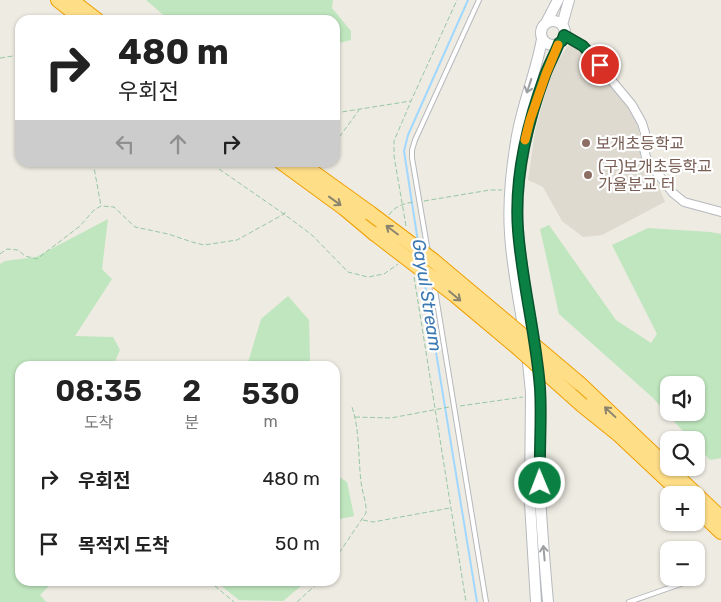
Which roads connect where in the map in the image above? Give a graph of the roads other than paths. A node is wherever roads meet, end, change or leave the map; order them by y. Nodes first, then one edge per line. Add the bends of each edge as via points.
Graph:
1 (58, 0) edge
2 (71, 0) edge
3 (479, 0) edge
4 (558, 0) edge
5 (569, 0) edge
6 (78, 15) edge
7 (91, 15) edge
8 (547, 22) junction
9 (562, 35) junction
10 (542, 39) junction
11 (288, 167) edge
12 (306, 167) edge
13 (721, 212) edge
14 (430, 260) dead end
15 (431, 270) dead end
16 (673, 486) edge
17 (705, 517) edge
18 (721, 518) edge
19 (721, 532) edge
20 (675, 586) edge
21 (486, 602) edge
22 (536, 602) edge
23 (548, 602) edge
24 (629, 602) edge

1 - 6 highway
2 - 7 highway
3 - 14 lane via 412,150
4 - 8 main road
5 - 9 main road
8 - 9 main road via 555,20
8 - 10 main road via 540,31
9 - 10 main road via 555,45
9 - 13 street via 583,46 632,105 645,133 646,157 673,193 684,202
23 -> 9 main road via 539,468 540,388 517,209 527,133
10 -> 22 main road via 524,100 510,190 512,256 532,396 530,502
11 -> 16 highway, bridge via 456,296 618,434
18 -> 12 highway, bridge via 579,382 442,267
15 - 21 lane
17 - 19 highway
20 - 24 lane

